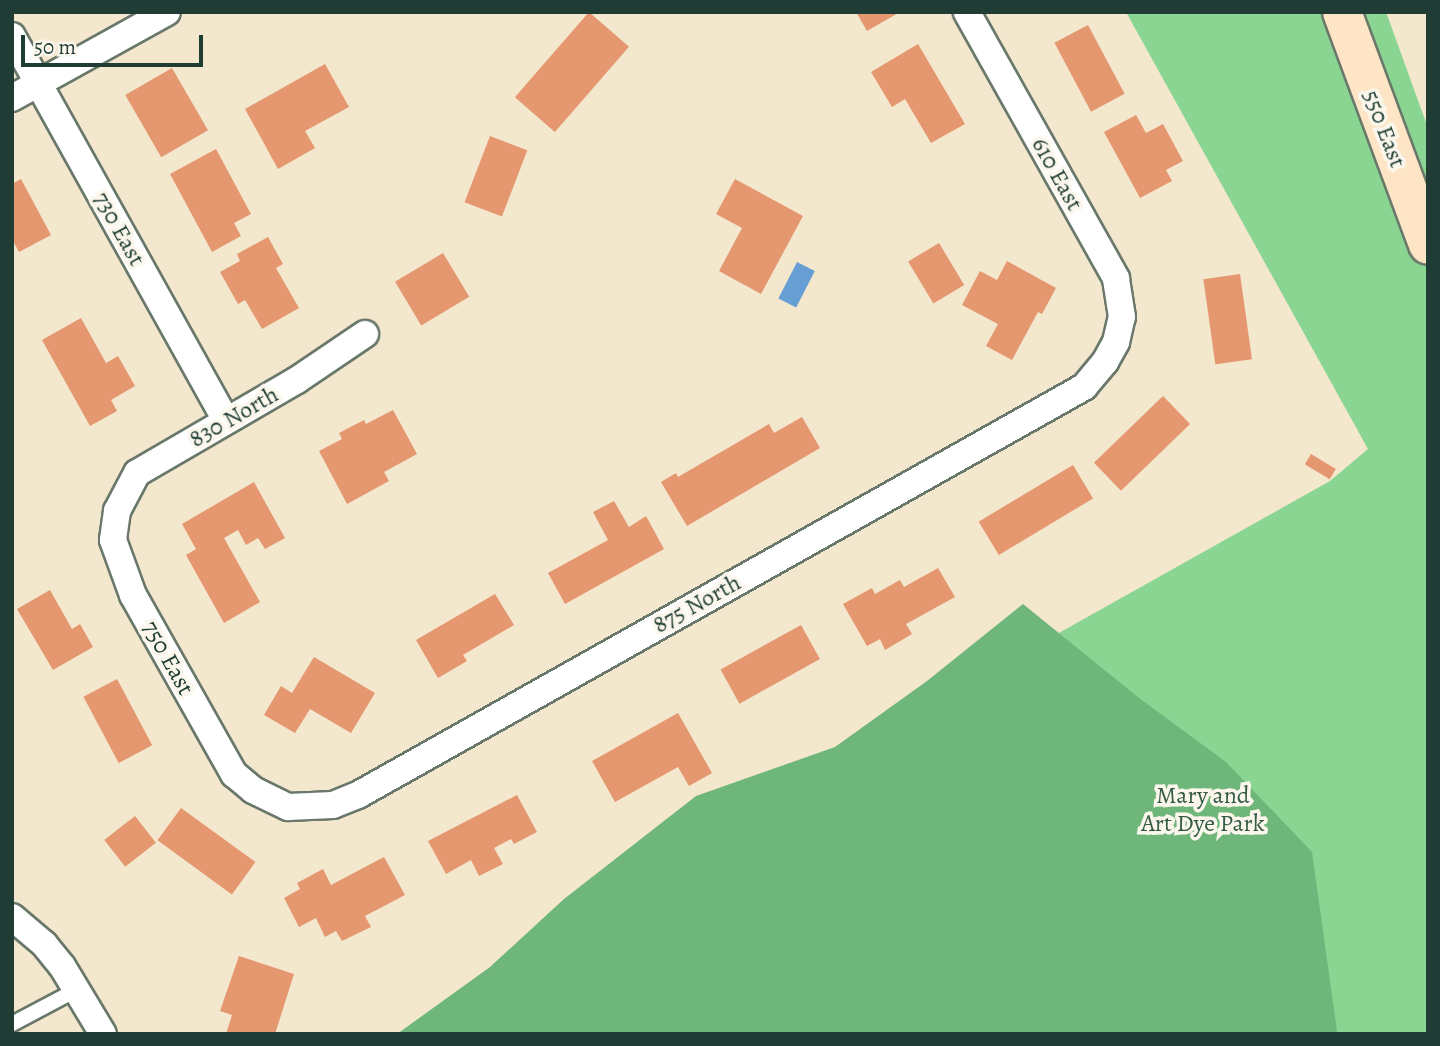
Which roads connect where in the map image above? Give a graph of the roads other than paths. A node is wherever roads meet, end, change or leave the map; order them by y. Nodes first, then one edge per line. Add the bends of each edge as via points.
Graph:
1 (167, 12) edge
2 (967, 12) edge
3 (1342, 12) edge
4 (12, 36) edge
5 (39, 84) junction
6 (12, 98) edge
7 (1428, 244) edge
8 (365, 334) dead end
9 (1116, 342) joint
10 (226, 421) junction
11 (117, 511) joint
12 (253, 790) joint
13 (12, 917) edge
14 (78, 989) junction
15 (12, 1024) edge
16 (103, 1034) edge

1 - 5 street
2 - 9 street, 610 East via 1116,278 1122,317
3 - 7 street, 550 East
4 - 5 street, 730 East
5 - 6 street
5 - 10 street, 730 East
8 - 10 street, 830 North
9 - 12 street, 875 North via 1084,387 358,795 307,808 288,807
10 - 11 street, 830 North via 137,474
11 - 12 street, 750 East via 113,540 133,595 234,774
13 - 14 street via 44,944
14 - 15 lane
14 - 16 street

